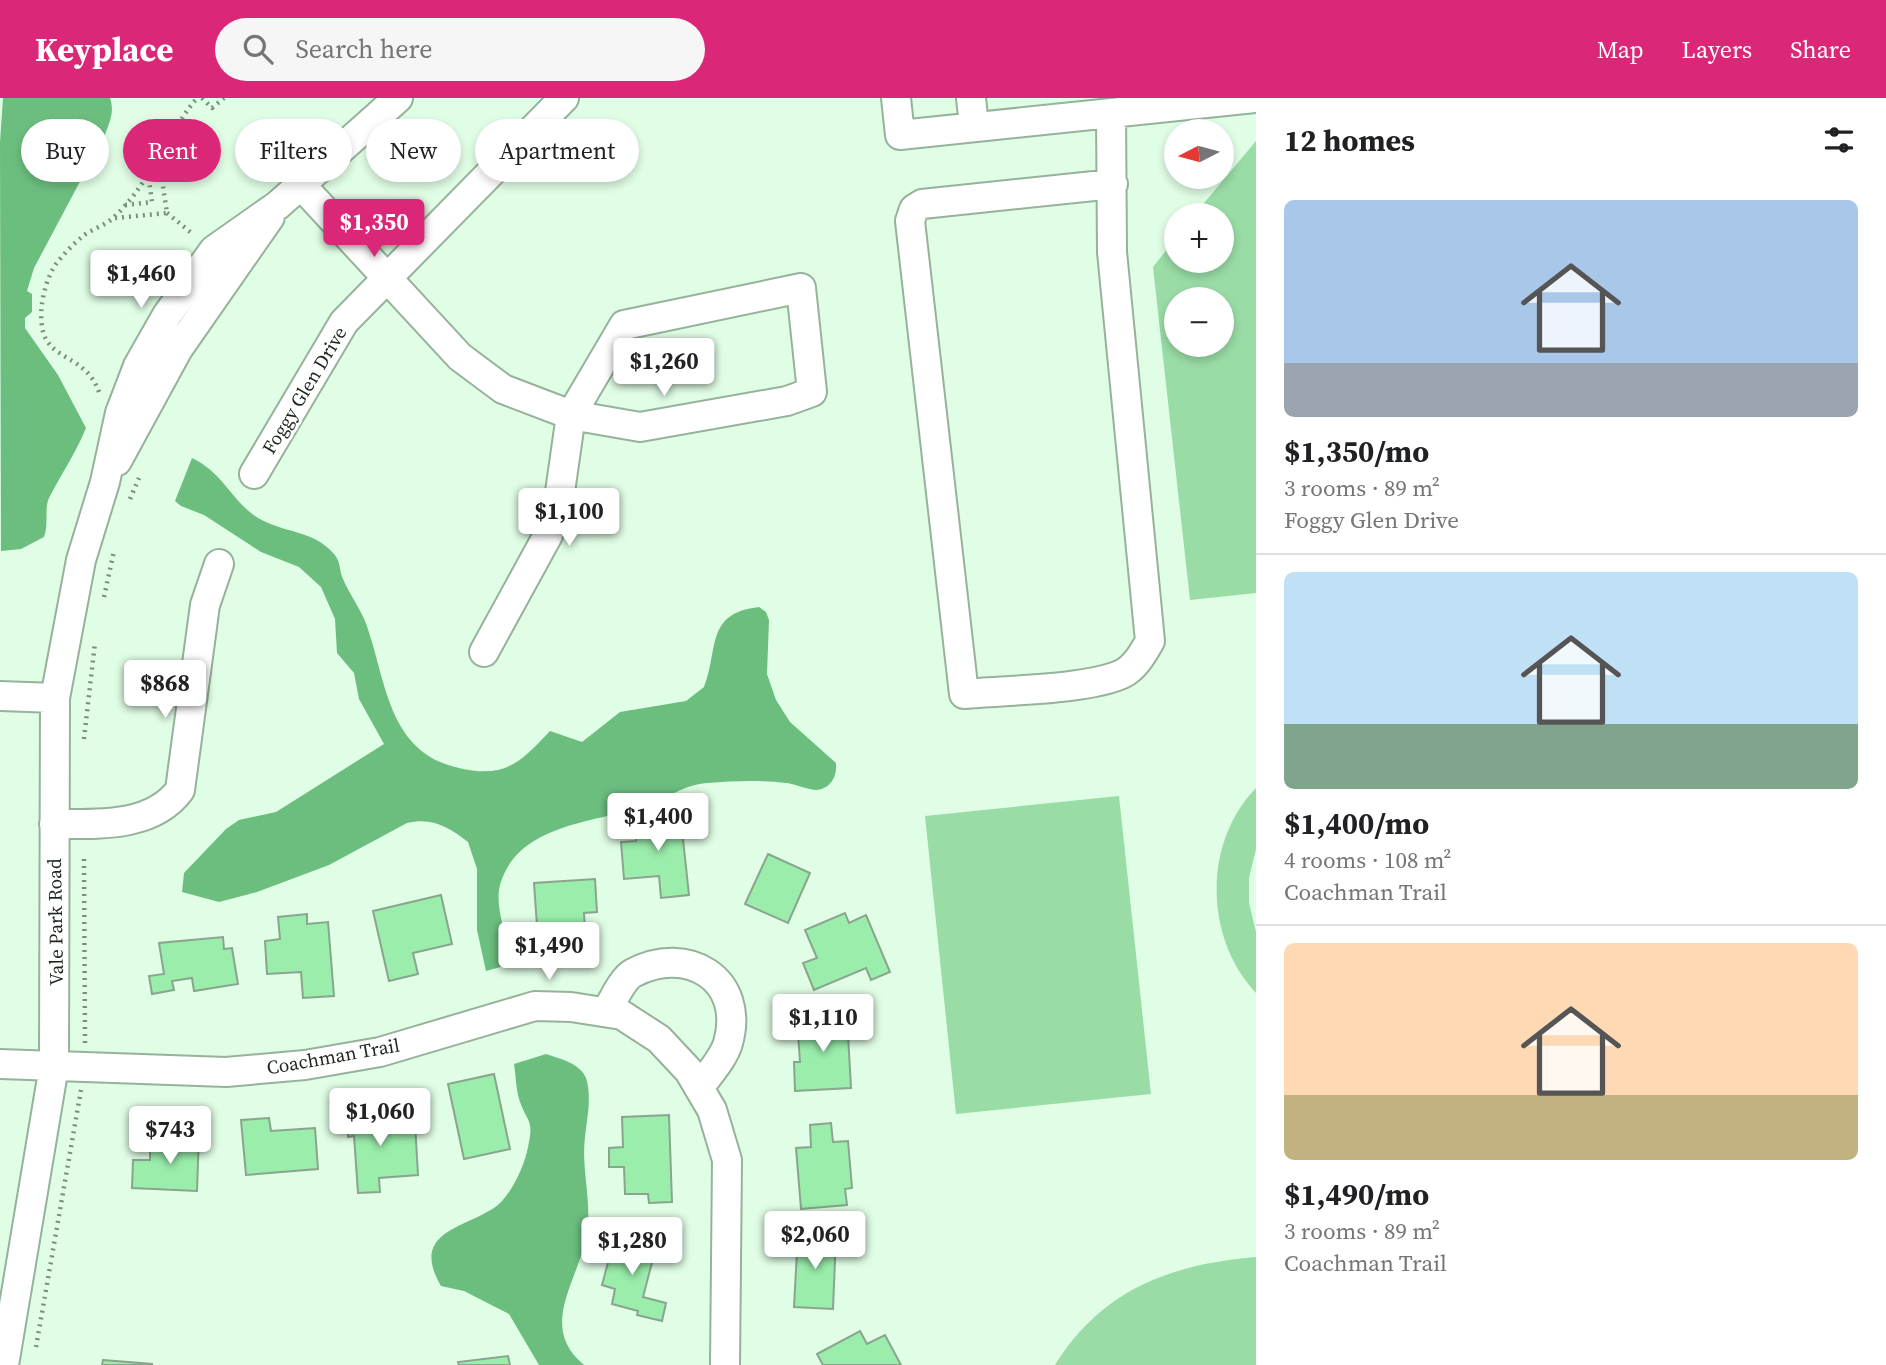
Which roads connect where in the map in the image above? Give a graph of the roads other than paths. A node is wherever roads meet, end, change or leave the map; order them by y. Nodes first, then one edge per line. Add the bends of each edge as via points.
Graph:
1 (398, 98) edge
2 (564, 98) edge
3 (897, 98) edge
4 (971, 98) edge
5 (1255, 98) edge
6 (1039, 109) edge
7 (1111, 113) junction
8 (974, 126) junction
9 (1113, 184) junction
10 (301, 185) junction
11 (388, 280) junction
12 (571, 415) junction
13 (254, 474) dead end
14 (219, 564) dead end
15 (484, 652) dead end
16 (0, 696) edge
17 (55, 698) junction
18 (54, 824) junction
19 (606, 1012) junction
20 (0, 1064) edge
21 (54, 1066) junction
22 (699, 1088) junction
23 (4, 1365) edge
24 (725, 1365) edge

1 - 10 street, Vale Park Road
2 - 11 street, Foggy Glen Drive
3 - 8 street via 900,135
4 - 8 street
5 - 7 street
6 - 7 street
6 - 8 street
7 - 9 street
9 - 9 street via 1112,252 1150,641 1124,673 1097,681 964,694 910,221 914,209 922,204
10 - 11 street
10 - 17 street, Vale Park Road via 278,205 178,349 105,482 81,560
11 - 12 street via 460,357 503,389
11 - 13 street, Foggy Glen Drive via 344,322
12 - 12 street via 624,325 801,288 812,392 787,401 640,427
12 - 15 street via 560,492 548,535
14 - 18 street via 205,605 180,789 162,807 130,820
16 - 17 street
17 - 18 street, Vale Park Road
18 - 21 street, Vale Park Road
19 - 21 street, Coachman Trail via 536,1006 380,1052 305,1065 226,1072
19 - 22 street, Coachman Trail via 622,1015 659,1039
19 - 22 street via 631,974 661,963 691,963 710,973 726,991 732,1016 728,1045
20 - 21 street, Coachman Trail
21 - 23 street, Vale Park Road
22 - 24 street, Coachman Trail via 712,1110 727,1160

